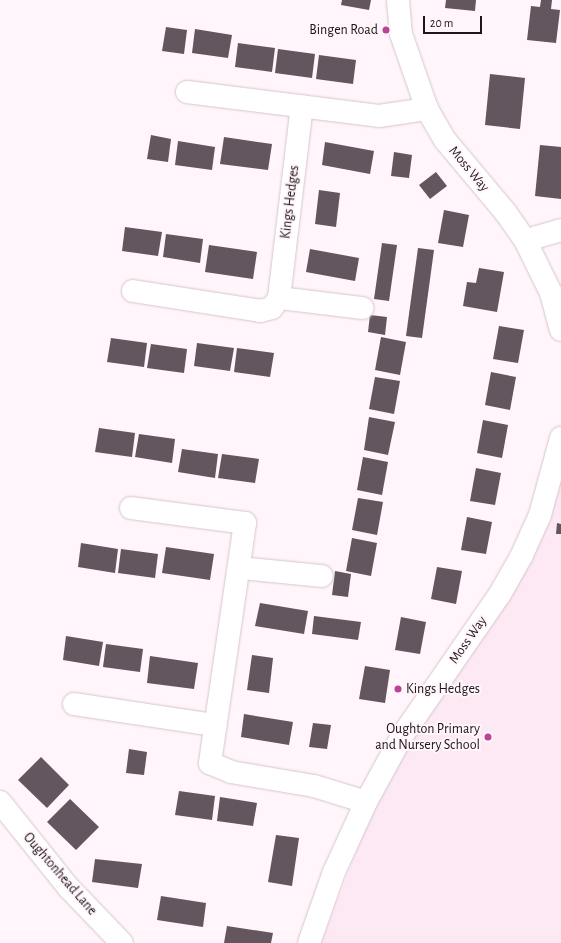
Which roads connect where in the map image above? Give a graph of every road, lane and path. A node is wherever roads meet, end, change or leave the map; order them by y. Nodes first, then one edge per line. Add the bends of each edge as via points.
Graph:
1 (398, 0) edge
2 (187, 92) dead end
3 (302, 106) junction
4 (427, 109) junction
5 (561, 230) edge
6 (526, 242) junction
7 (133, 291) dead end
8 (279, 298) junction
9 (362, 308) dead end
10 (561, 330) edge
11 (561, 438) edge
12 (131, 508) dead end
13 (240, 568) junction
14 (322, 576) dead end
15 (74, 704) dead end
16 (215, 725) junction
17 (0, 802) edge
18 (366, 802) junction
19 (122, 943) edge
20 (309, 943) edge

1 - 4 street, Moss Way via 401,34
2 - 3 street
3 - 4 street via 379,116
3 - 8 street, Kings Hedges
4 - 6 street, Moss Way via 445,140 506,213
5 - 6 street
6 - 10 street, Moss Way via 551,293
7 - 8 street via 260,311 272,308
8 - 9 street
11 - 18 street, Moss Way via 540,515 522,555 500,594 402,736
12 - 13 street via 245,523
13 - 14 street
13 - 16 street
15 - 16 street
16 - 18 street via 210,763 231,772 314,786
17 - 19 street, Oughtonhead Lane via 69,888
18 - 20 street, Moss Way via 334,872

